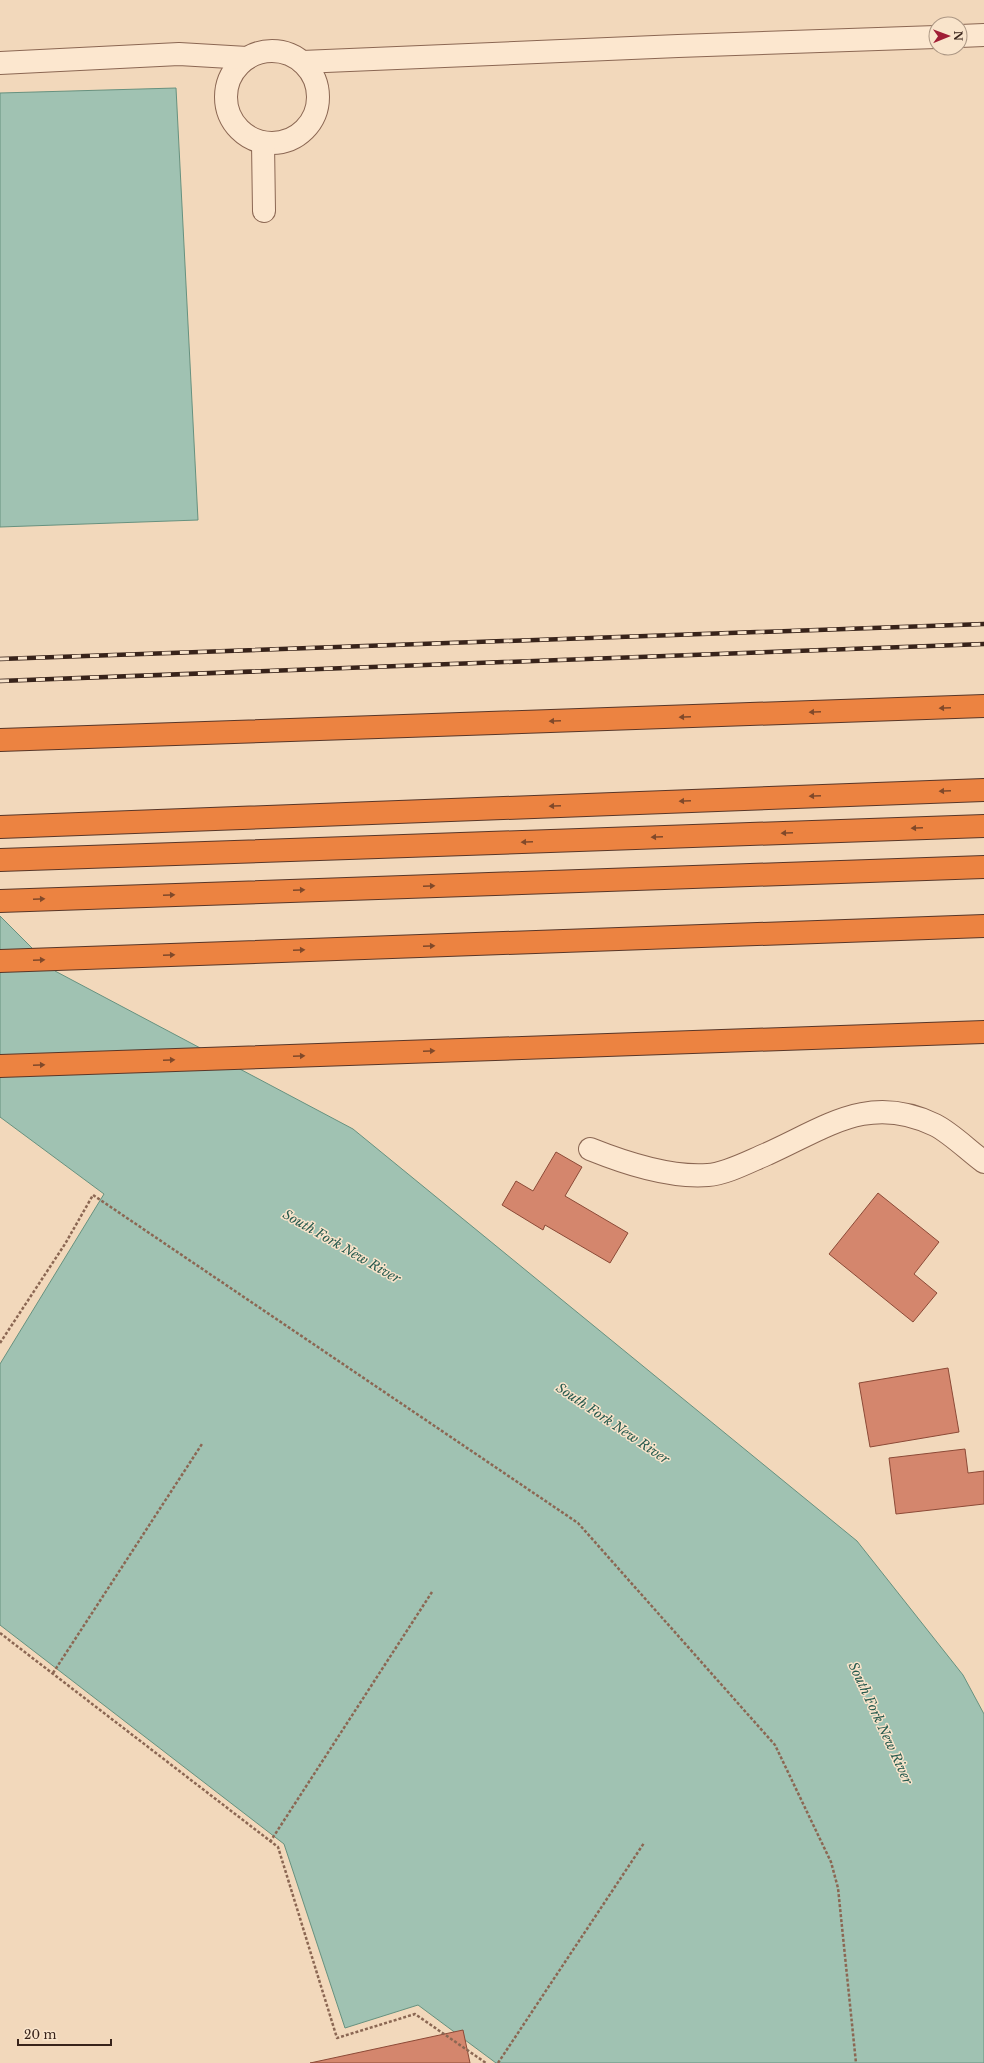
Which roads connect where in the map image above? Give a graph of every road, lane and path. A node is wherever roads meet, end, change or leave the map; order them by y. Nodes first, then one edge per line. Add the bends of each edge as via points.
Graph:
1 (984, 35) edge
2 (968, 36) edge
3 (928, 37) edge
4 (247, 58) junction
5 (302, 62) junction
6 (0, 63) edge
7 (263, 143) junction
8 (264, 212) dead end
9 (984, 706) edge
10 (0, 740) edge
11 (984, 790) edge
12 (984, 826) edge
13 (0, 827) edge
14 (0, 860) edge
15 (984, 866) edge
16 (0, 901) edge
17 (984, 926) edge
18 (0, 961) edge
19 (984, 1032) edge
20 (0, 1066) edge
21 (590, 1148) dead end
22 (984, 1162) edge
23 (0, 1343) edge
24 (202, 1444) dead end
25 (432, 1592) dead end
26 (0, 1633) edge
27 (53, 1673) junction
28 (270, 1842) junction
29 (644, 1843) dead end
30 (486, 2063) edge
31 (498, 2063) edge
32 (856, 2063) edge

1 - 2 lane
3 - 5 lane
4 - 5 lane via 260,52 275,51
4 - 6 lane via 179,54
4 - 7 lane via 236,68 228,81 225,96 227,111 234,124 245,135
5 - 7 lane via 312,74 317,89 317,105 312,119 303,132 290,140 275,144
7 - 8 lane
9 -> 10 highway
11 -> 13 highway
12 -> 14 highway
16 -> 15 highway
18 -> 17 highway
20 -> 19 highway
21 - 22 lane via 655,1170 686,1175 709,1175 742,1165 853,1115 881,1111 905,1114 936,1126
23 - 32 path via 65,1244 93,1195 578,1522 775,1745 831,1862 838,1888
24 - 27 path
25 - 28 path
26 - 27 path
27 - 28 path
28 - 30 path via 278,1848 337,2038 415,2014
29 - 31 path

